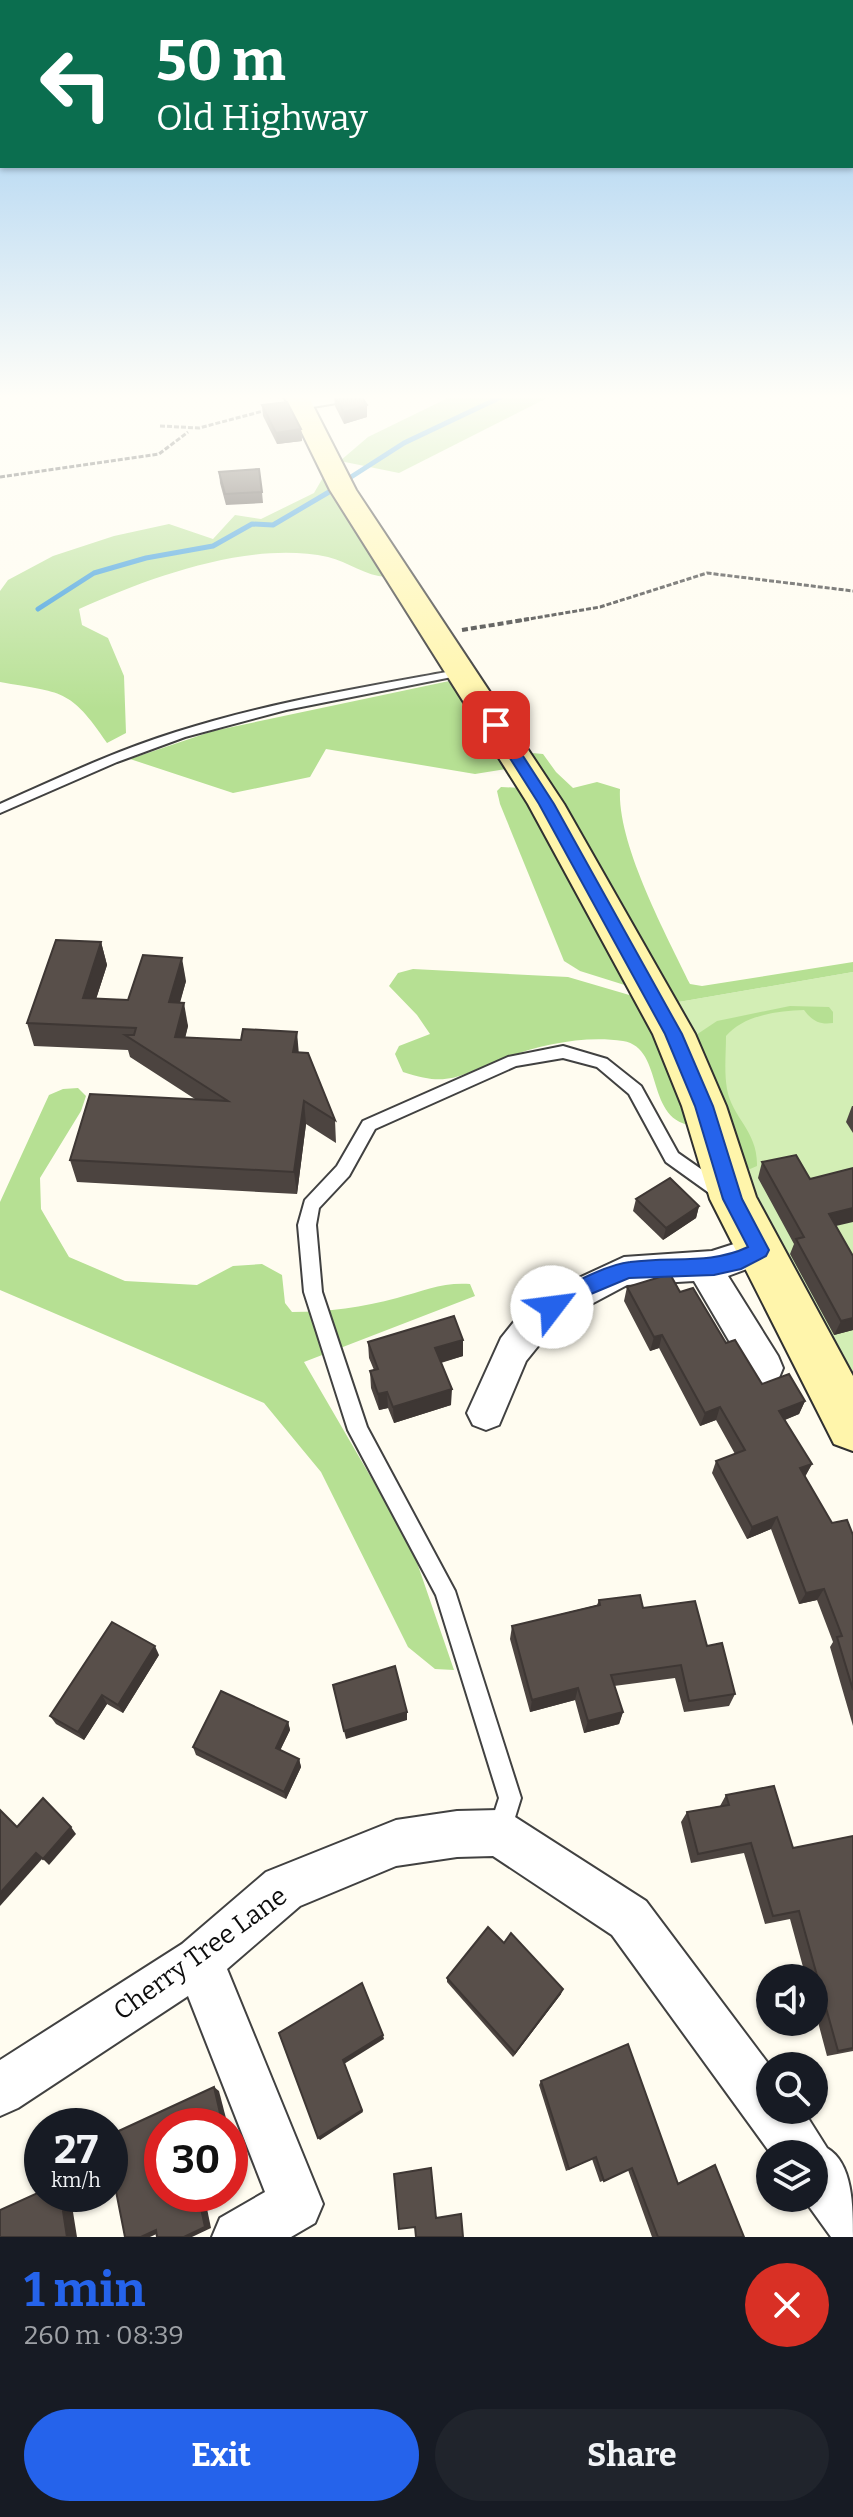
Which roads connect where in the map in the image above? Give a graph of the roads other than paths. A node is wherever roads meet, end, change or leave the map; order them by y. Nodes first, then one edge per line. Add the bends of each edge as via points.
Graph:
1 (350, 500) edge
2 (463, 672) junction
3 (0, 809) edge
4 (733, 1199) junction
5 (759, 1250) junction
6 (704, 1267) junction
7 (765, 1368) dead end
8 (486, 1413) dead end
9 (853, 1427) edge
10 (499, 1833) junction
11 (199, 1961) junction
12 (0, 2090) edge
13 (756, 2091) edge
14 (828, 2188) edge
15 (853, 2222) edge
16 (239, 2237) edge

1 - 2 street
2 - 3 lane via 180,734 95,765
2 - 4 street via 546,804 674,1034 704,1106
4 - 5 street
4 - 10 lane via 672,1157 635,1090 602,1063 563,1052 513,1061 369,1125 343,1171 311,1205 307,1225 313,1292 358,1430 445,1591 510,1798
5 - 6 street via 734,1263
5 - 9 street
6 - 7 street
6 - 8 street via 628,1270 572,1293 532,1321 502,1370
10 - 11 street, Cherry Tree Lane via 396,1843 283,1889
10 - 13 street via 629,1918
11 - 12 street, Cherry Tree Lane
11 - 16 street via 296,2204
14 - 15 street

